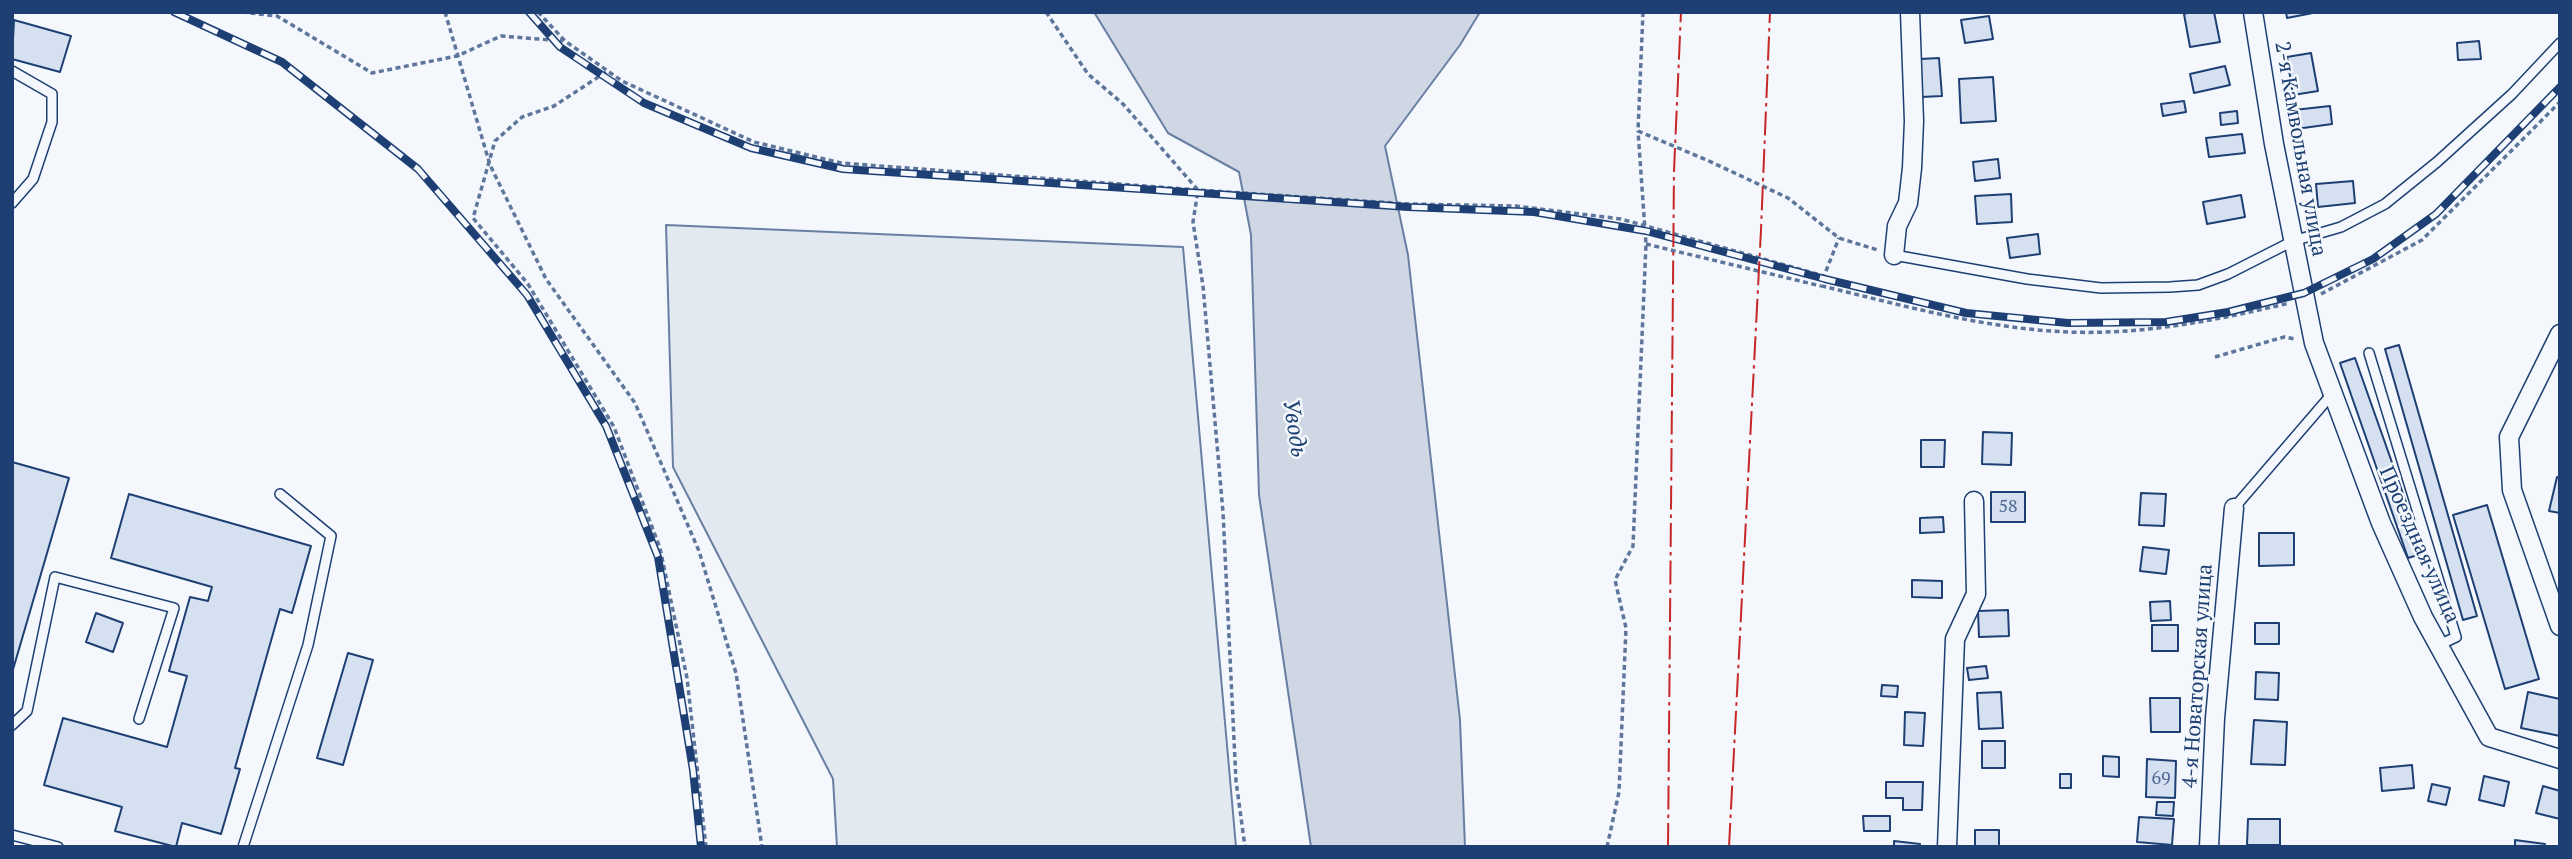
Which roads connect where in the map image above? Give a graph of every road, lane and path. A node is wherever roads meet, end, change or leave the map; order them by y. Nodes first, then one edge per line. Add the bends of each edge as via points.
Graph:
1 (242, 12) edge
2 (445, 12) edge
3 (538, 12) edge
4 (1046, 12) edge
5 (1643, 12) edge
6 (1910, 12) edge
7 (2253, 12) edge
8 (565, 41) junction
9 (2560, 43) edge
10 (457, 57) junction
11 (12, 71) edge
12 (607, 71) junction
13 (1638, 131) junction
14 (490, 165) junction
15 (1200, 190) junction
16 (12, 203) edge
17 (1644, 225) junction
18 (1839, 238) junction
19 (2293, 241) junction
20 (1646, 244) junction
21 (1894, 255) junction
22 (1822, 286) dead end
23 (2304, 293) joint
24 (2560, 334) edge
25 (2314, 343) junction
26 (2370, 353) dead end
27 (2555, 353) edge
28 (2215, 357) dead end
29 (2332, 394) junction
30 (280, 494) dead end
31 (1973, 501) dead end
32 (2234, 508) joint
33 (2560, 626) edge
34 (2439, 645) junction
35 (139, 719) dead end
36 (12, 725) edge
37 (2560, 759) edge
38 (12, 835) edge
39 (58, 847) edge
40 (243, 847) edge
41 (706, 847) edge
42 (762, 847) edge
43 (1245, 847) edge
44 (1606, 847) edge
45 (1947, 847) edge
46 (2209, 847) edge

1 - 10 path via 277,16 372,73
2 - 10 path
3 - 8 path
4 - 15 path via 1088,74 1123,104
5 - 13 path
6 - 21 street via 1912,168
7 - 19 street, 2-я Камвольная улица
8 - 10 path via 501,36
8 - 12 path
9 - 19 lane via 2512,94 2385,204 2341,227
10 - 14 path
11 - 16 lane via 52,94 52,122 33,179
12 - 14 path via 554,106 522,117 495,141
12 - 15 path via 754,142 841,163
13 - 17 path
13 - 18 path via 1788,198
14 - 41 path via 473,218 528,284 614,427 660,548 687,678
14 - 42 path via 546,279 635,403 699,551 736,673
15 - 17 path via 1516,206
15 - 43 path via 1193,222 1223,512 1236,781
17 - 18 path via 1824,276
17 - 20 path
18 - 21 path
19 - 21 lane via 2228,274 2198,285 2170,287 2101,288
19 - 23 street, 2-я Камвольная улица
20 - 22 path
20 - 44 path via 1633,546 1615,580 1626,628 1619,792
23 - 25 street, Проездная улица
24 - 27 street
25 - 28 path via 2284,337
25 - 29 street, Проездная улица
26 - 34 lane via 2456,637
27 - 33 street via 2509,437 2512,490
29 - 32 lane
29 - 34 street, Проездная улица via 2381,523
30 - 40 lane via 331,536 308,645
31 - 45 street via 1976,594 1955,639
32 - 46 street, 4-я Новаторская улица via 2215,718
34 - 37 street, Проездная улица via 2489,737
35 - 36 lane via 174,608 55,577 27,711
38 - 39 lane

